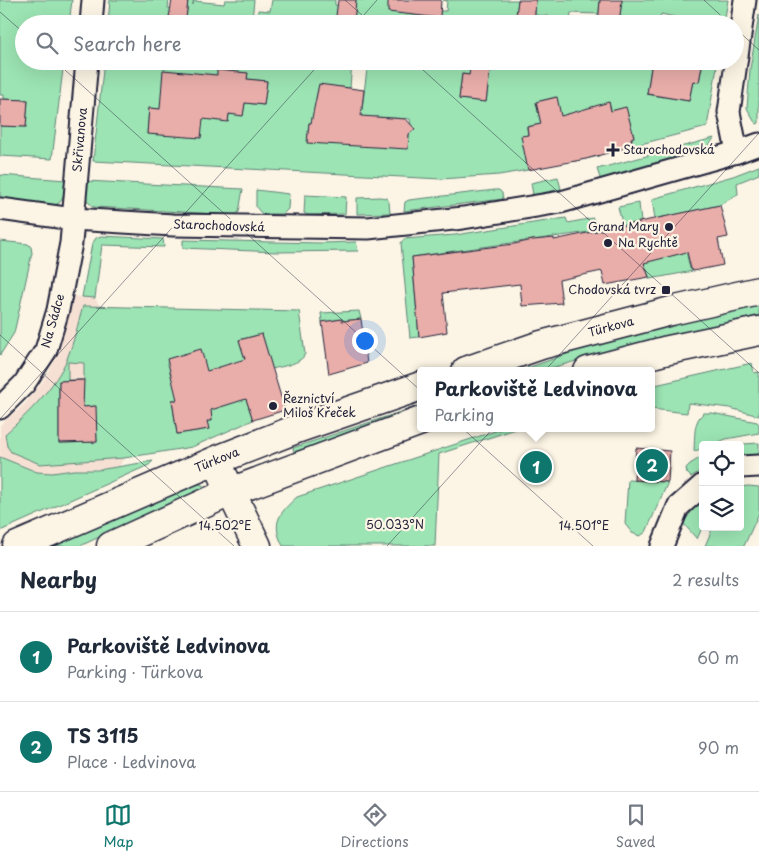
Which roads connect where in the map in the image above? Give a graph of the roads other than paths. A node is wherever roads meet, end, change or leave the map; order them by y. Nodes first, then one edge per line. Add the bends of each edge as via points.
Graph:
1 (93, 0) edge
2 (745, 0) edge
3 (92, 15) edge
4 (743, 15) edge
5 (86, 70) edge
6 (735, 70) edge
7 (759, 144) edge
8 (738, 152) junction
9 (0, 210) edge
10 (73, 219) junction
11 (759, 291) edge
12 (759, 330) edge
13 (478, 367) edge
14 (603, 367) edge
15 (417, 387) edge
16 (0, 408) edge
17 (417, 422) edge
18 (217, 460) junction
19 (759, 466) edge
20 (744, 467) edge
21 (702, 486) edge
22 (230, 492) junction
23 (17, 546) edge
24 (111, 546) edge
25 (258, 546) edge
26 (662, 546) edge

1 - 3 street
2 - 4 street
5 - 10 street, Skřivanova
6 - 8 street via 729,112
7 - 8 street, Starochodovská
8 - 10 street, Starochodovská via 561,202 463,218 368,228 173,225
9 - 10 street, Starochodovská
10 - 16 street, Na Sádce via 60,301 46,350 24,384
11 - 13 main road, Türkova via 541,345
12 - 14 main road
15 - 18 main road, Türkova
17 - 22 main road
18 - 22 main road
18 - 23 main road, Türkova
19 - 20 street
21 - 26 street via 678,507
22 - 24 main road
22 - 25 main road

